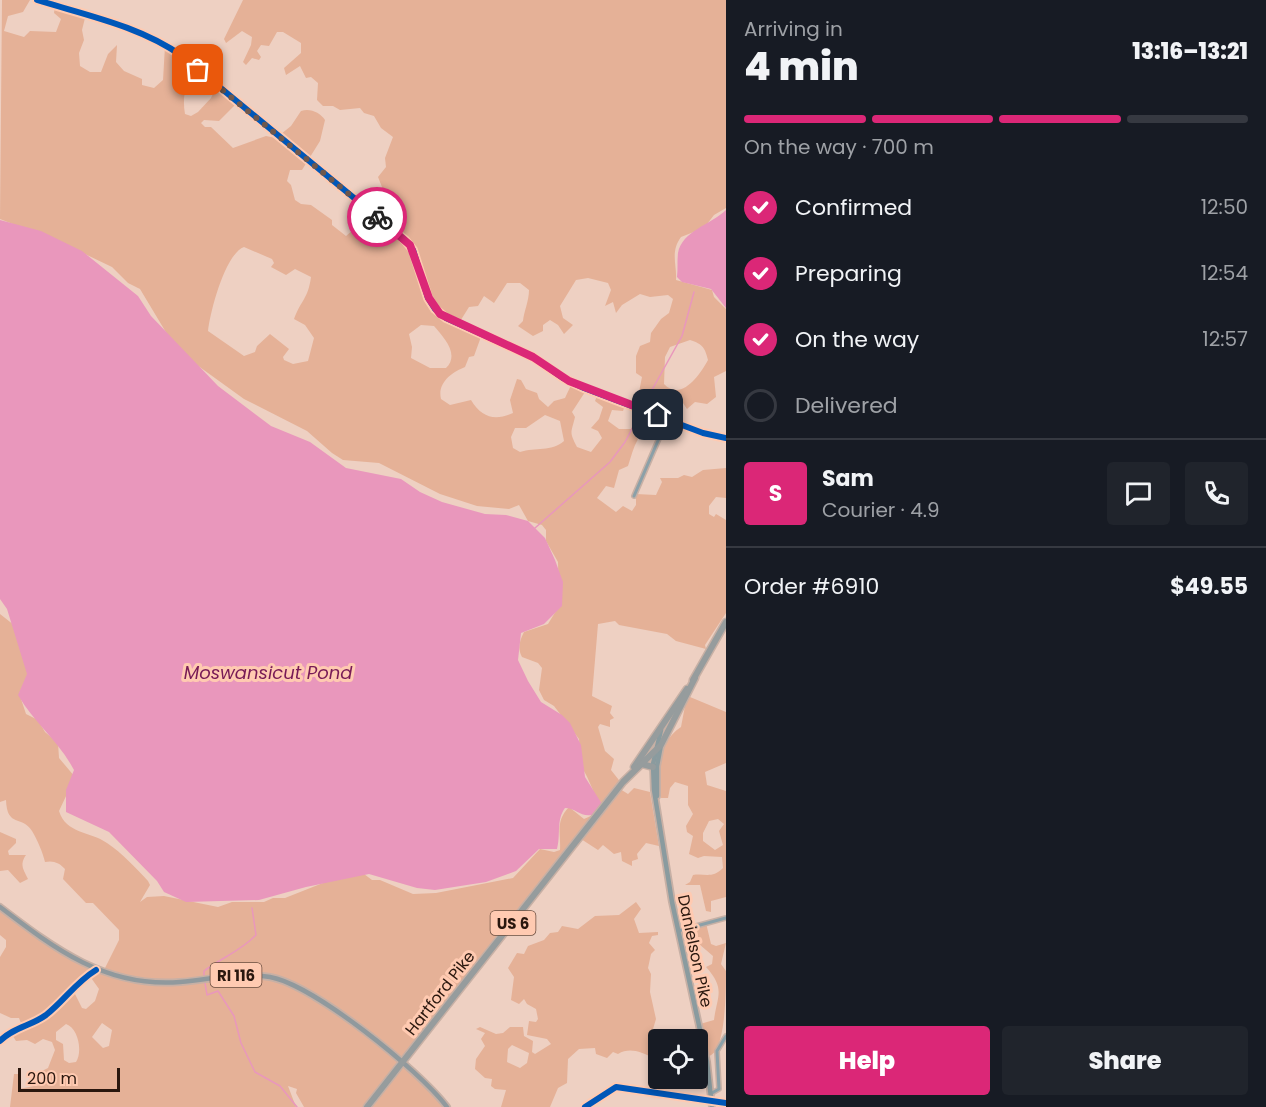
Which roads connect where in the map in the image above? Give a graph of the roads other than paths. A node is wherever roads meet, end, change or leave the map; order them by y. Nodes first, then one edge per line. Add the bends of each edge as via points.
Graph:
1 (37, 0) edge
2 (668, 419) junction
3 (726, 438) edge
4 (634, 496) dead end
5 (726, 622) edge
6 (695, 678) junction
7 (661, 730) junction
8 (661, 745) junction
9 (655, 751) junction
10 (641, 764) junction
11 (653, 767) junction
12 (623, 782) junction
13 (657, 800) junction
14 (0, 908) edge
15 (726, 918) edge
16 (678, 931) junction
17 (96, 970) junction
18 (726, 1036) edge
19 (0, 1041) edge
20 (402, 1062) junction
21 (712, 1093) junction
22 (726, 1103) edge
23 (712, 1104) edge
24 (367, 1107) edge
25 (447, 1107) edge
26 (585, 1107) edge

1 - 2 street via 106,21 164,44 182,56 405,240 413,250 429,298 440,314 533,357 569,381
2 - 3 street
2 - 4 street
5 - 6 highway, Hartford Pike / US 6
6 - 7 highway, Hartford Pike / US 6
6 - 8 highway, Hartford Pike / US 6
7 - 9 street, Danielson Pike
7 - 12 highway, Hartford Pike / US 6
8 - 9 highway, Hartford Pike / US 6
8 - 13 street, Danielson Pike
9 - 10 highway, Hartford Pike / US 6
9 - 11 street, Danielson Pike
10 - 11 highway
10 - 12 highway, Hartford Pike / US 6
11 - 13 street, Danielson Pike
12 - 20 highway, Hartford Pike / US 6
13 - 16 street, Danielson Pike
14 - 17 main road, RI 116 via 69,958
15 - 16 street
16 - 21 street, Danielson Pike
17 - 19 street via 80,980 45,1015 11,1031
17 - 20 main road, RI 116 via 168,982 249,974 290,982
18 - 21 street via 717,1051 719,1089
20 - 24 highway, Hartford Pike / US 6
20 - 25 main road, RI 116
21 - 23 street, Danielson Pike
22 - 23 street
23 - 26 street via 616,1087

